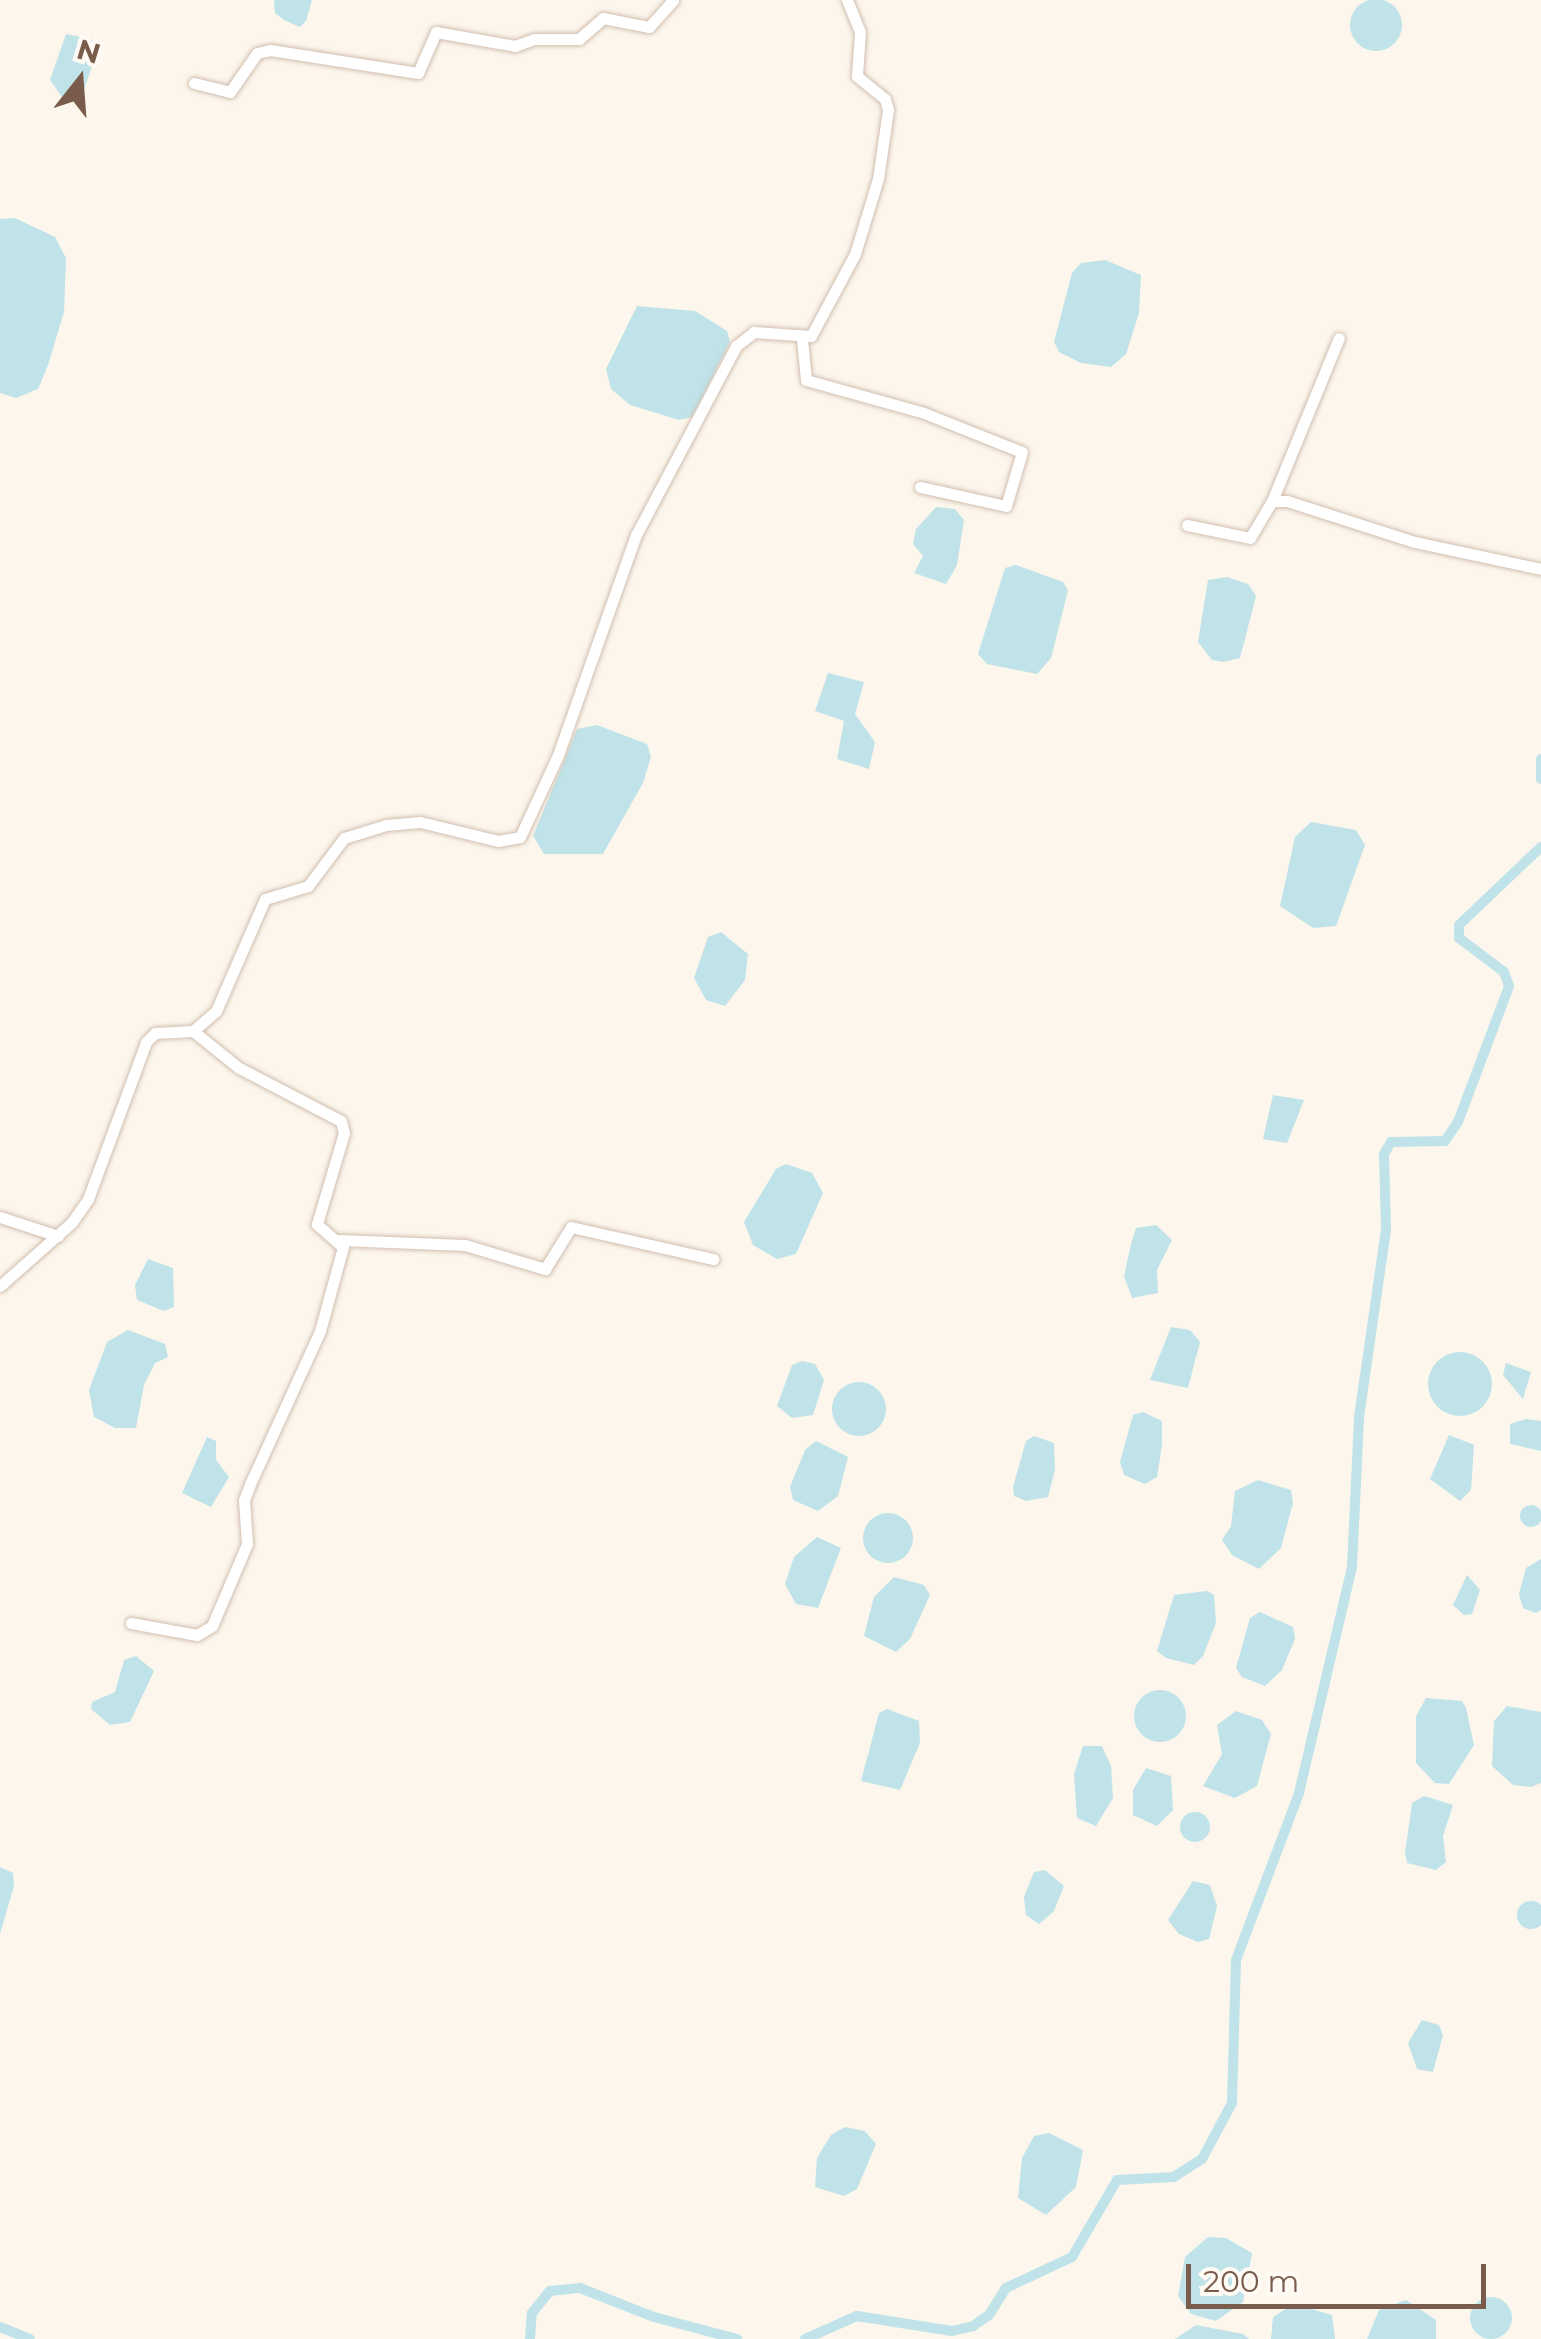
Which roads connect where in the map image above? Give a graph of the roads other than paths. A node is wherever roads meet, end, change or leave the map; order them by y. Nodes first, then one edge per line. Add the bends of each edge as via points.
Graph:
1 (673, 0) edge
2 (847, 0) edge
3 (194, 84) dead end
4 (1338, 338) dead end
5 (802, 339) junction
6 (920, 487) dead end
7 (1272, 501) junction
8 (1186, 525) dead end
9 (1541, 569) edge
10 (193, 1031) junction
11 (0, 1217) edge
12 (58, 1236) junction
13 (340, 1240) junction
14 (712, 1259) dead end
15 (0, 1286) edge
16 (131, 1623) dead end

1 - 3 street via 649,27 603,18 579,38 515,46 436,32 418,73 270,50 256,53 230,92
2 - 5 street via 860,32 857,76 885,99 887,124 855,254 821,324
4 - 7 street
5 - 6 street via 808,348 806,380 924,413 1022,452 1006,506
5 - 10 street via 754,332 736,346 636,535 558,755 520,838 498,841 420,822 344,838 308,886 265,899 216,1011
7 - 8 street via 1250,538
7 - 9 street
10 - 12 street via 155,1033 146,1042 88,1198
10 - 13 street via 239,1068 341,1122 344,1133 317,1224
11 - 12 street
12 - 15 street
13 - 14 street via 465,1245 545,1270 571,1227
13 - 16 street via 320,1331 244,1500 247,1544 212,1626 197,1635

